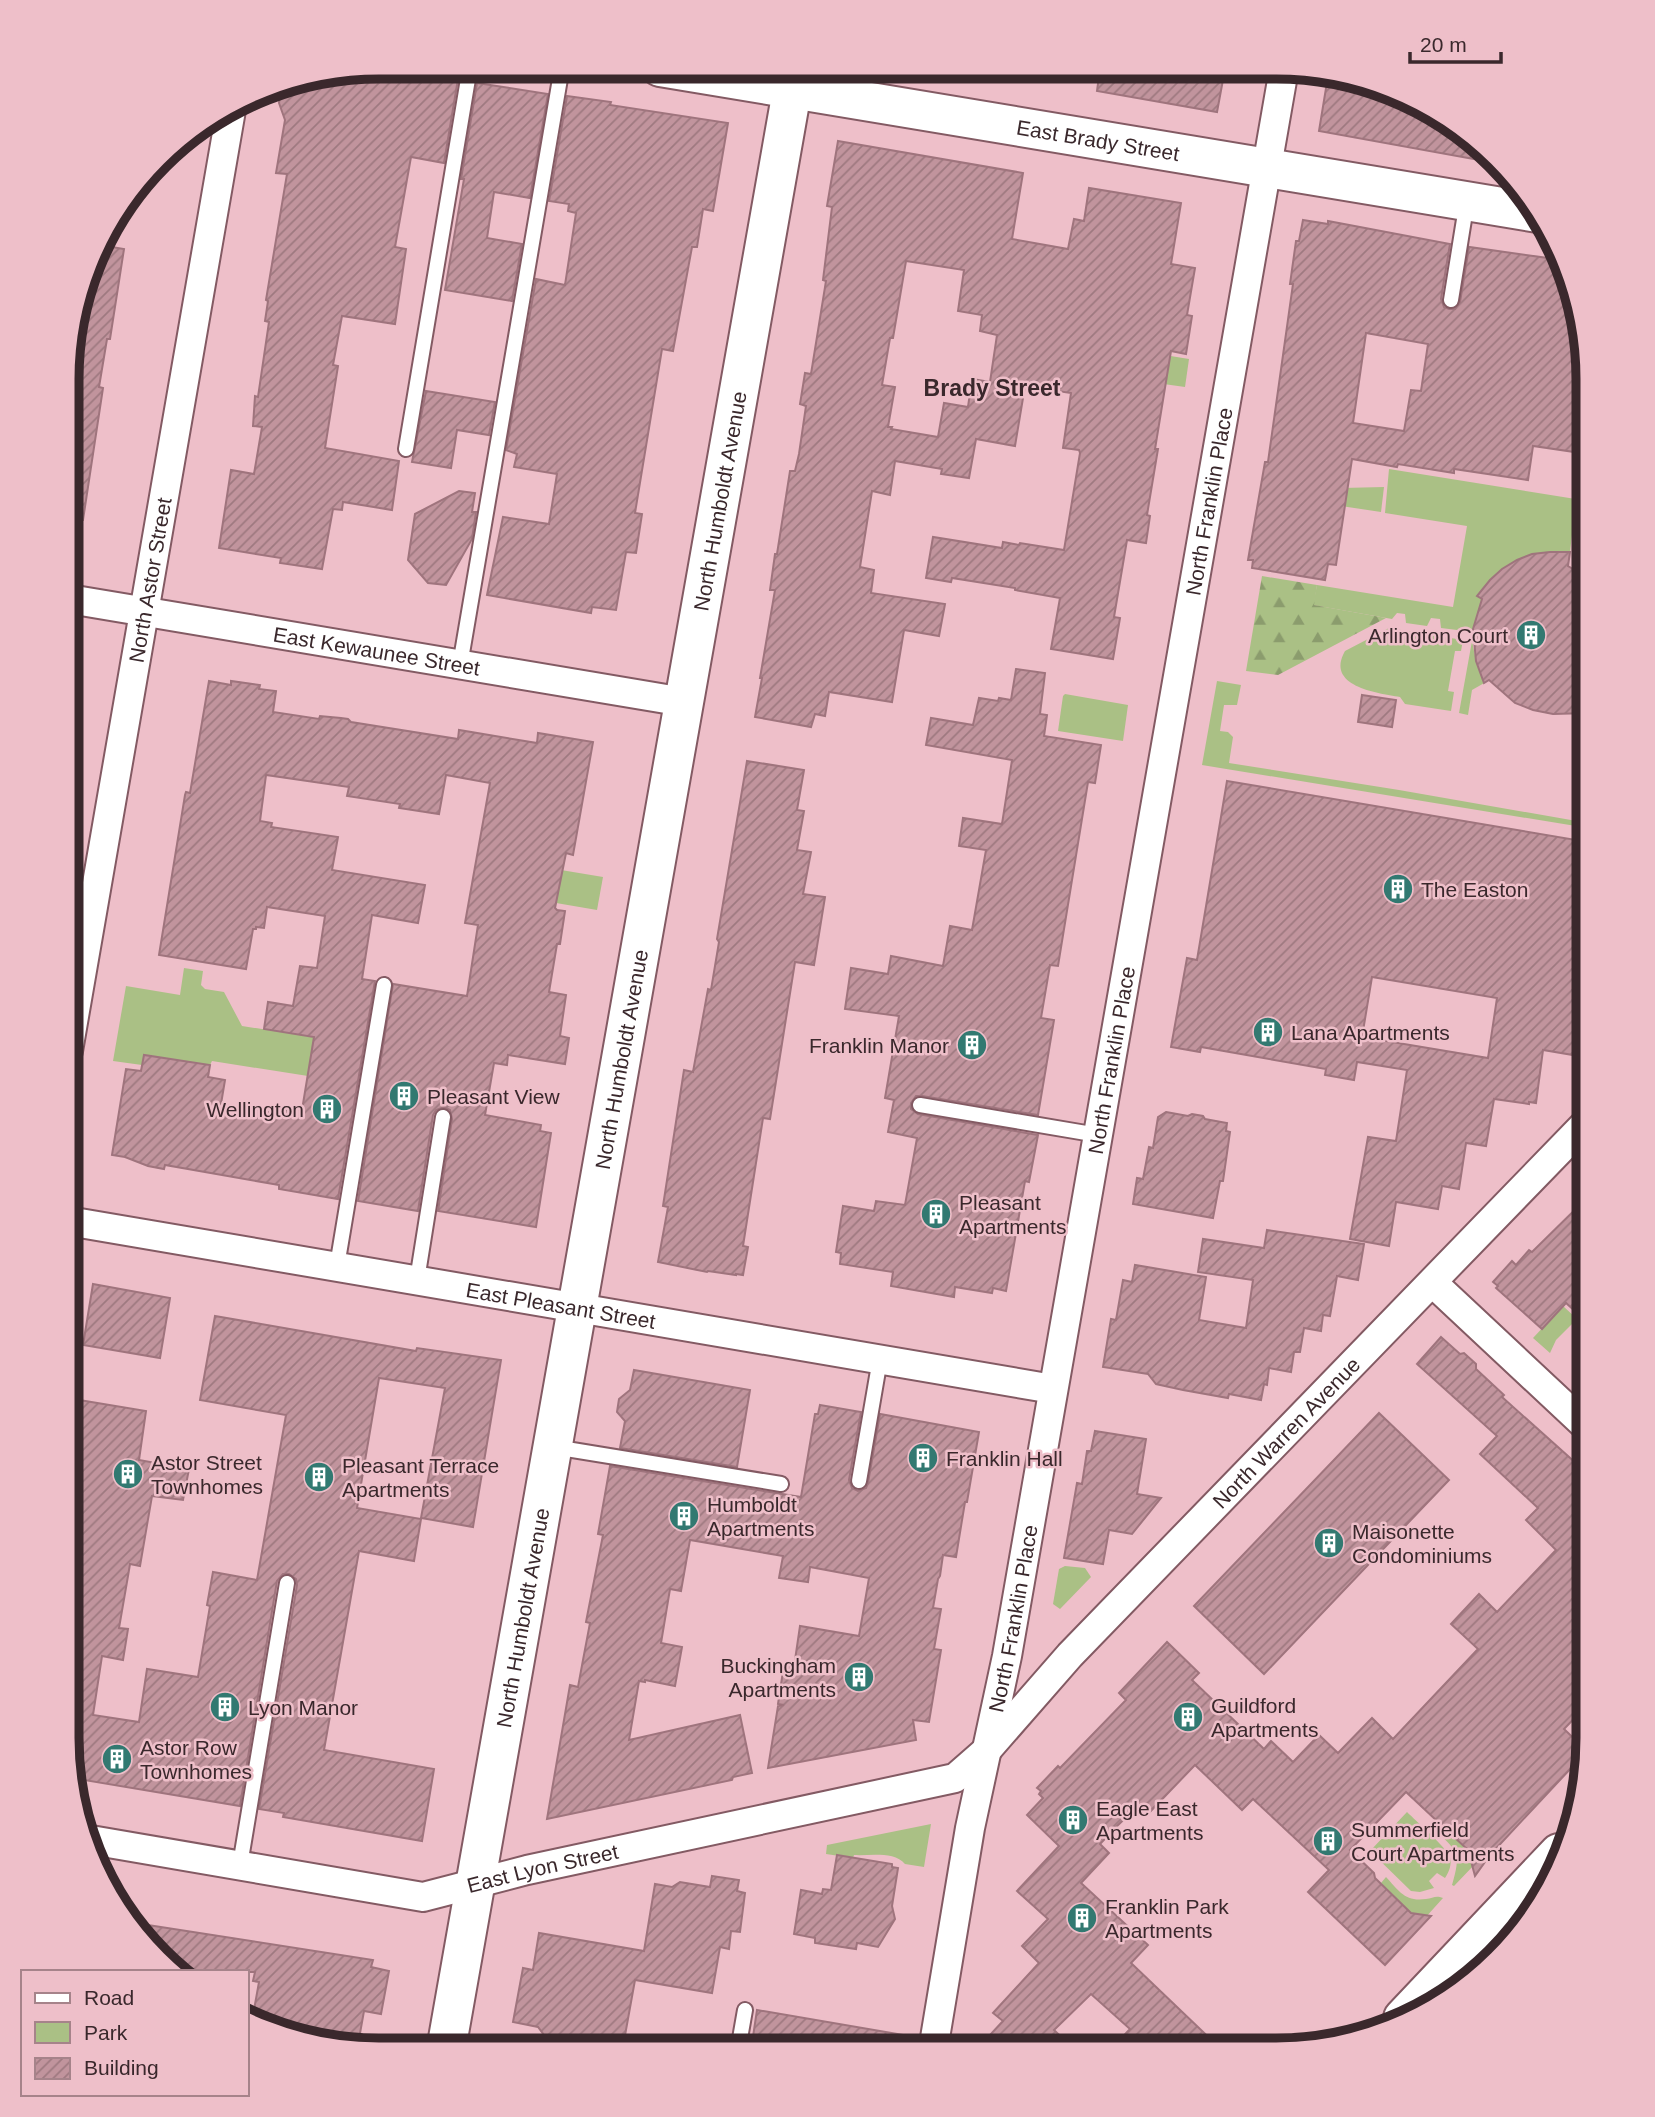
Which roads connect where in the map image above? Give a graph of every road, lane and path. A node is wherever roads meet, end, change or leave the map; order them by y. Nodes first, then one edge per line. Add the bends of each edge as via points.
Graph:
1 (468, 79) edge
2 (560, 79) edge
3 (794, 79) edge
4 (799, 79) edge
5 (1282, 79) edge
6 (230, 118) edge
7 (1266, 168) junction
8 (1467, 201) junction
9 (1525, 211) edge
10 (1451, 300) dead end
11 (406, 449) dead end
12 (79, 601) edge
13 (144, 612) junction
14 (460, 665) junction
15 (684, 702) junction
16 (384, 985) dead end
17 (79, 987) edge
18 (920, 1105) dead end
19 (443, 1117) dead end
20 (1576, 1134) edge
21 (1098, 1135) junction
22 (79, 1223) edge
23 (337, 1266) junction
24 (418, 1280) junction
25 (1433, 1283) junction
26 (577, 1307) junction
27 (880, 1359) junction
28 (1054, 1389) junction
29 (1576, 1418) edge
30 (552, 1447) junction
31 (859, 1481) dead end
32 (781, 1484) dead end
33 (287, 1583) dead end
34 (987, 1750) junction
35 (97, 1841) edge
36 (240, 1865) junction
37 (1545, 1871) edge
38 (476, 1882) junction
39 (1423, 1999) edge
40 (745, 2010) dead end
41 (448, 2038) edge
42 (740, 2038) edge
43 (935, 2038) edge

1 - 11 lane
2 - 14 lane
3 - 15 street, North Humboldt Avenue
4 - 7 street, East Brady Street
5 - 7 street, North Franklin Place
6 - 13 street, North Astor Street
7 - 8 street, East Brady Street
7 - 21 street, North Franklin Place
8 - 9 street, East Brady Street
8 - 10 lane
12 - 13 street, East Kewaunee Street
13 - 14 street, East Kewaunee Street
13 - 17 street, North Astor Street
14 - 15 street, East Kewaunee Street
15 - 26 street, North Humboldt Avenue
16 - 23 lane
18 - 21 lane
19 - 24 lane
20 - 25 street, North Warren Avenue
21 - 28 street, North Franklin Place
22 - 23 street, East Pleasant Street
23 - 24 street, East Pleasant Street
24 - 26 street, East Pleasant Street
25 - 29 street
25 - 34 street, North Warren Avenue via 1077,1648
26 - 27 street, East Pleasant Street
26 - 30 street, North Humboldt Avenue
27 - 28 street, East Pleasant Street
27 - 31 lane
28 - 34 street, North Franklin Place
30 - 32 lane
30 - 38 street, North Humboldt Avenue
33 - 36 lane
34 - 38 street, East Lyon Street via 955,1778
34 - 43 street, North Franklin Place
35 - 36 street, East Lyon Street
36 - 38 street, East Lyon Street via 423,1897
37 - 39 street via 1462,1964
38 - 41 street, North Humboldt Avenue
40 - 42 lane

